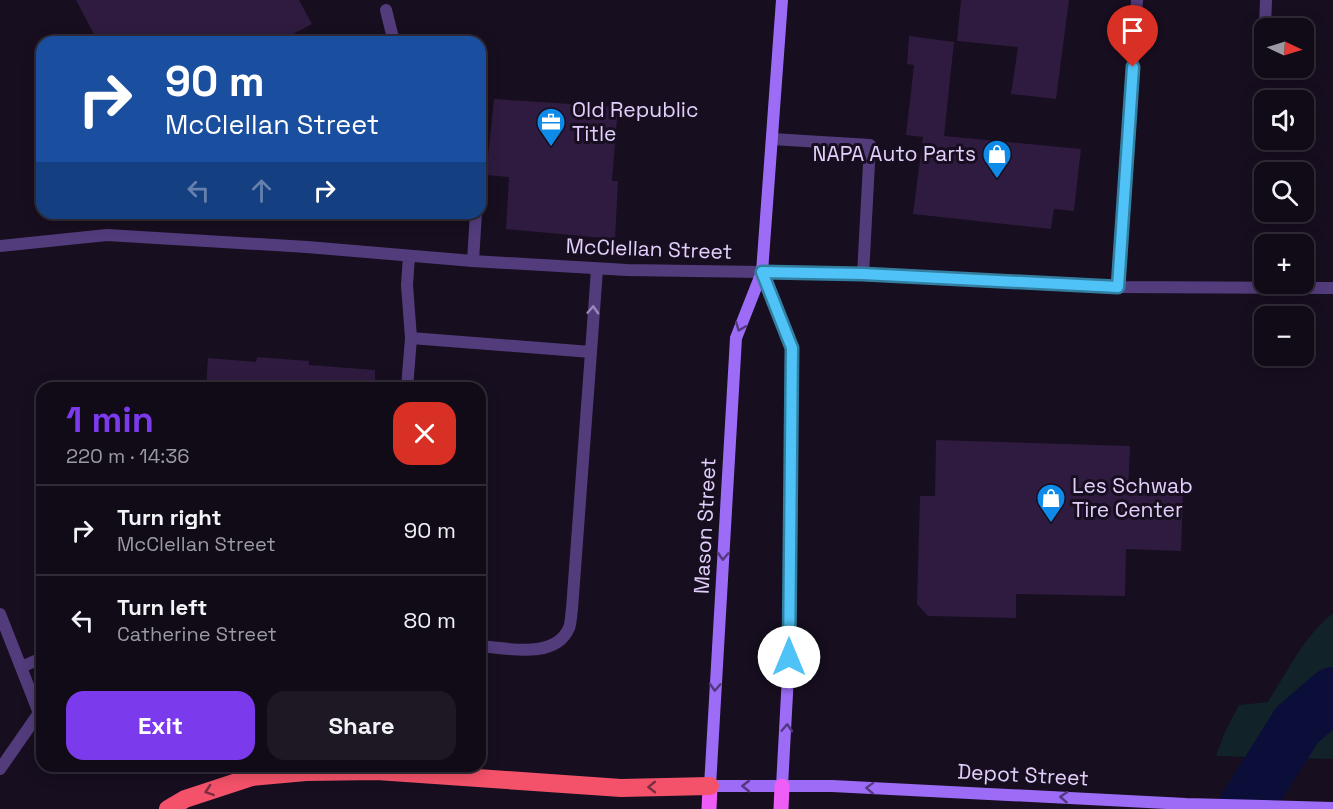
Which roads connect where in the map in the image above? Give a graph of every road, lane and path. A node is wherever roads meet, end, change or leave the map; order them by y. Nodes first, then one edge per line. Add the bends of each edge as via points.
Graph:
1 (782, 0) edge
2 (1137, 0) edge
3 (1266, 0) edge
4 (386, 10) dead end
5 (1265, 18) edge
6 (392, 36) edge
7 (772, 139) junction
8 (476, 219) edge
9 (0, 246) edge
10 (409, 256) junction
11 (473, 261) junction
12 (597, 269) junction
13 (762, 272) junction
14 (863, 274) junction
15 (1118, 287) junction
16 (1333, 288) edge
17 (411, 338) junction
18 (591, 352) junction
19 (407, 382) edge
20 (0, 614) edge
21 (486, 646) edge
22 (36, 661) edge
23 (21, 667) junction
24 (36, 705) edge
25 (36, 717) edge
26 (0, 770) edge
27 (306, 772) edge
28 (391, 772) edge
29 (710, 786) junction
30 (782, 786) junction
31 (1333, 808) edge
32 (168, 809) edge
33 (709, 809) edge
34 (781, 809) edge

1 - 7 main road, Mason Street
2 - 15 street
3 - 5 street
4 - 6 street
7 - 13 main road, Mason Street
7 - 14 street via 870,145
8 - 11 street
9 - 10 street, McClellan Street via 107,236
10 - 11 street, McClellan Street
10 - 17 street
11 - 12 street, McClellan Street
12 - 13 street, McClellan Street
18 -> 12 street
13 - 14 street, McClellan Street
13 -> 29 main road, Mason Street via 736,338
30 -> 13 main road, Mason Street via 789,657 792,348
14 - 15 street, McClellan Street
15 - 16 street, McClellan Street
17 - 18 street
17 - 19 street
18 - 21 street via 568,629 554,645 538,649
20 - 23 street
22 - 23 street
23 - 24 street
25 - 26 street
27 -> 32 highway via 252,777
29 -> 28 highway via 621,788
30 -> 29 main road, Depot Street
29 - 33 main road
31 -> 30 main road, Depot Street
30 - 34 main road

